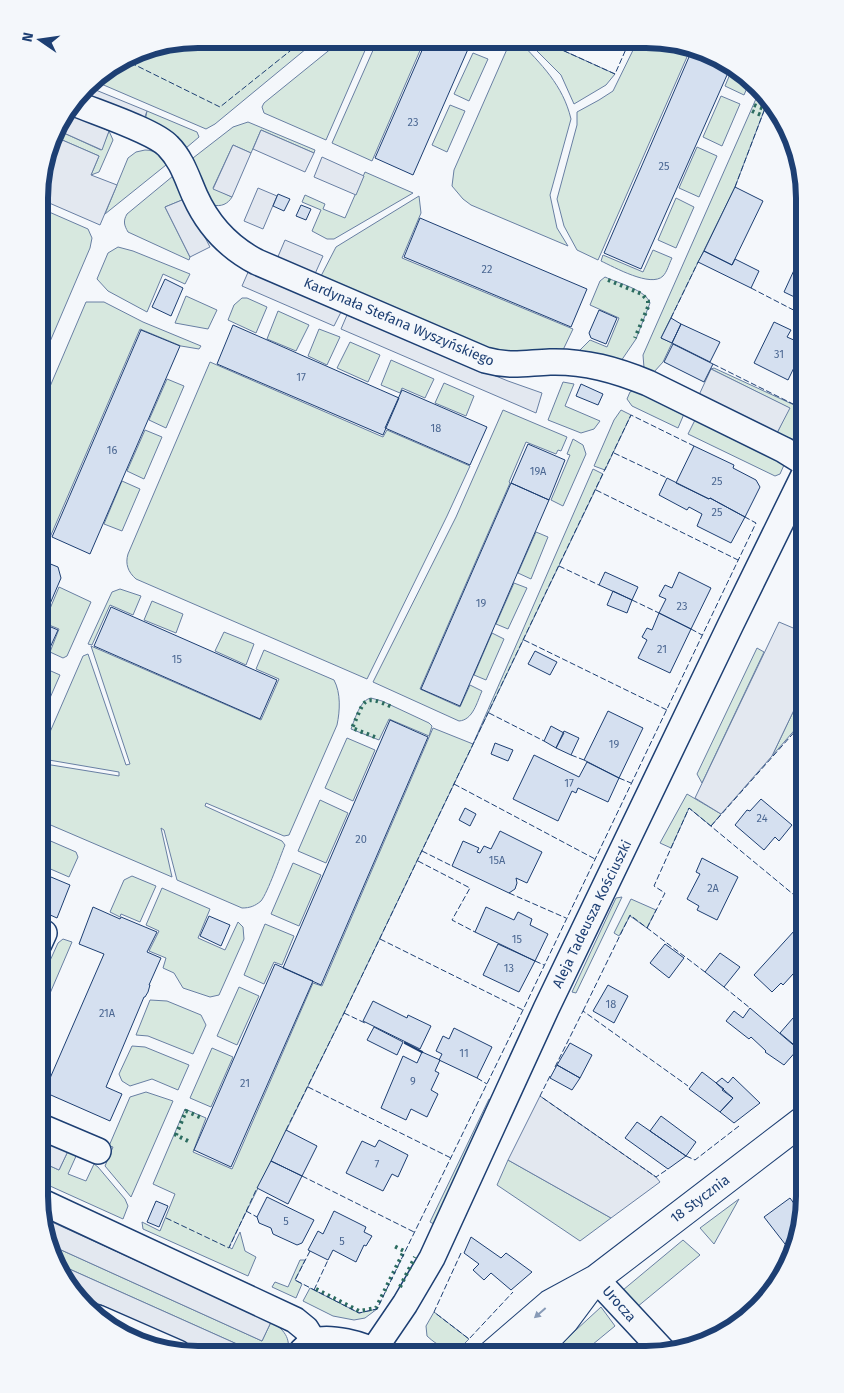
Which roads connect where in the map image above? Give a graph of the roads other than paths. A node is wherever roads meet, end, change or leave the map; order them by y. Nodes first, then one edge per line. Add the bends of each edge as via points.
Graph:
1 (80, 105) edge
2 (796, 457) edge
3 (796, 491) edge
4 (796, 1126) edge
5 (48, 1130) edge
6 (98, 1151) dead end
7 (48, 1205) edge
8 (596, 1279) junction
9 (657, 1345) edge
10 (307, 1346) edge
11 (310, 1346) edge
12 (357, 1346) edge
13 (378, 1346) edge
14 (501, 1346) edge
15 (540, 1346) edge

1 - 2 street, Kardynała Stefana Wyszyńskiego via 166,144 186,171 208,220 229,243 257,262 485,360 514,365 551,362 589,364 629,375
3 - 13 street, Aleja Tadeusza Kościuszki via 546,1009 432,1258
4 - 8 main road, 18 Stycznia
5 - 6 street
7 - 10 street via 295,1320 306,1329
8 - 9 street, Urocza
8 -> 14 main road, 18 Stycznia via 550,1304
8 - 15 main road, 18 Stycznia via 565,1320
11 - 12 street via 327,1340

